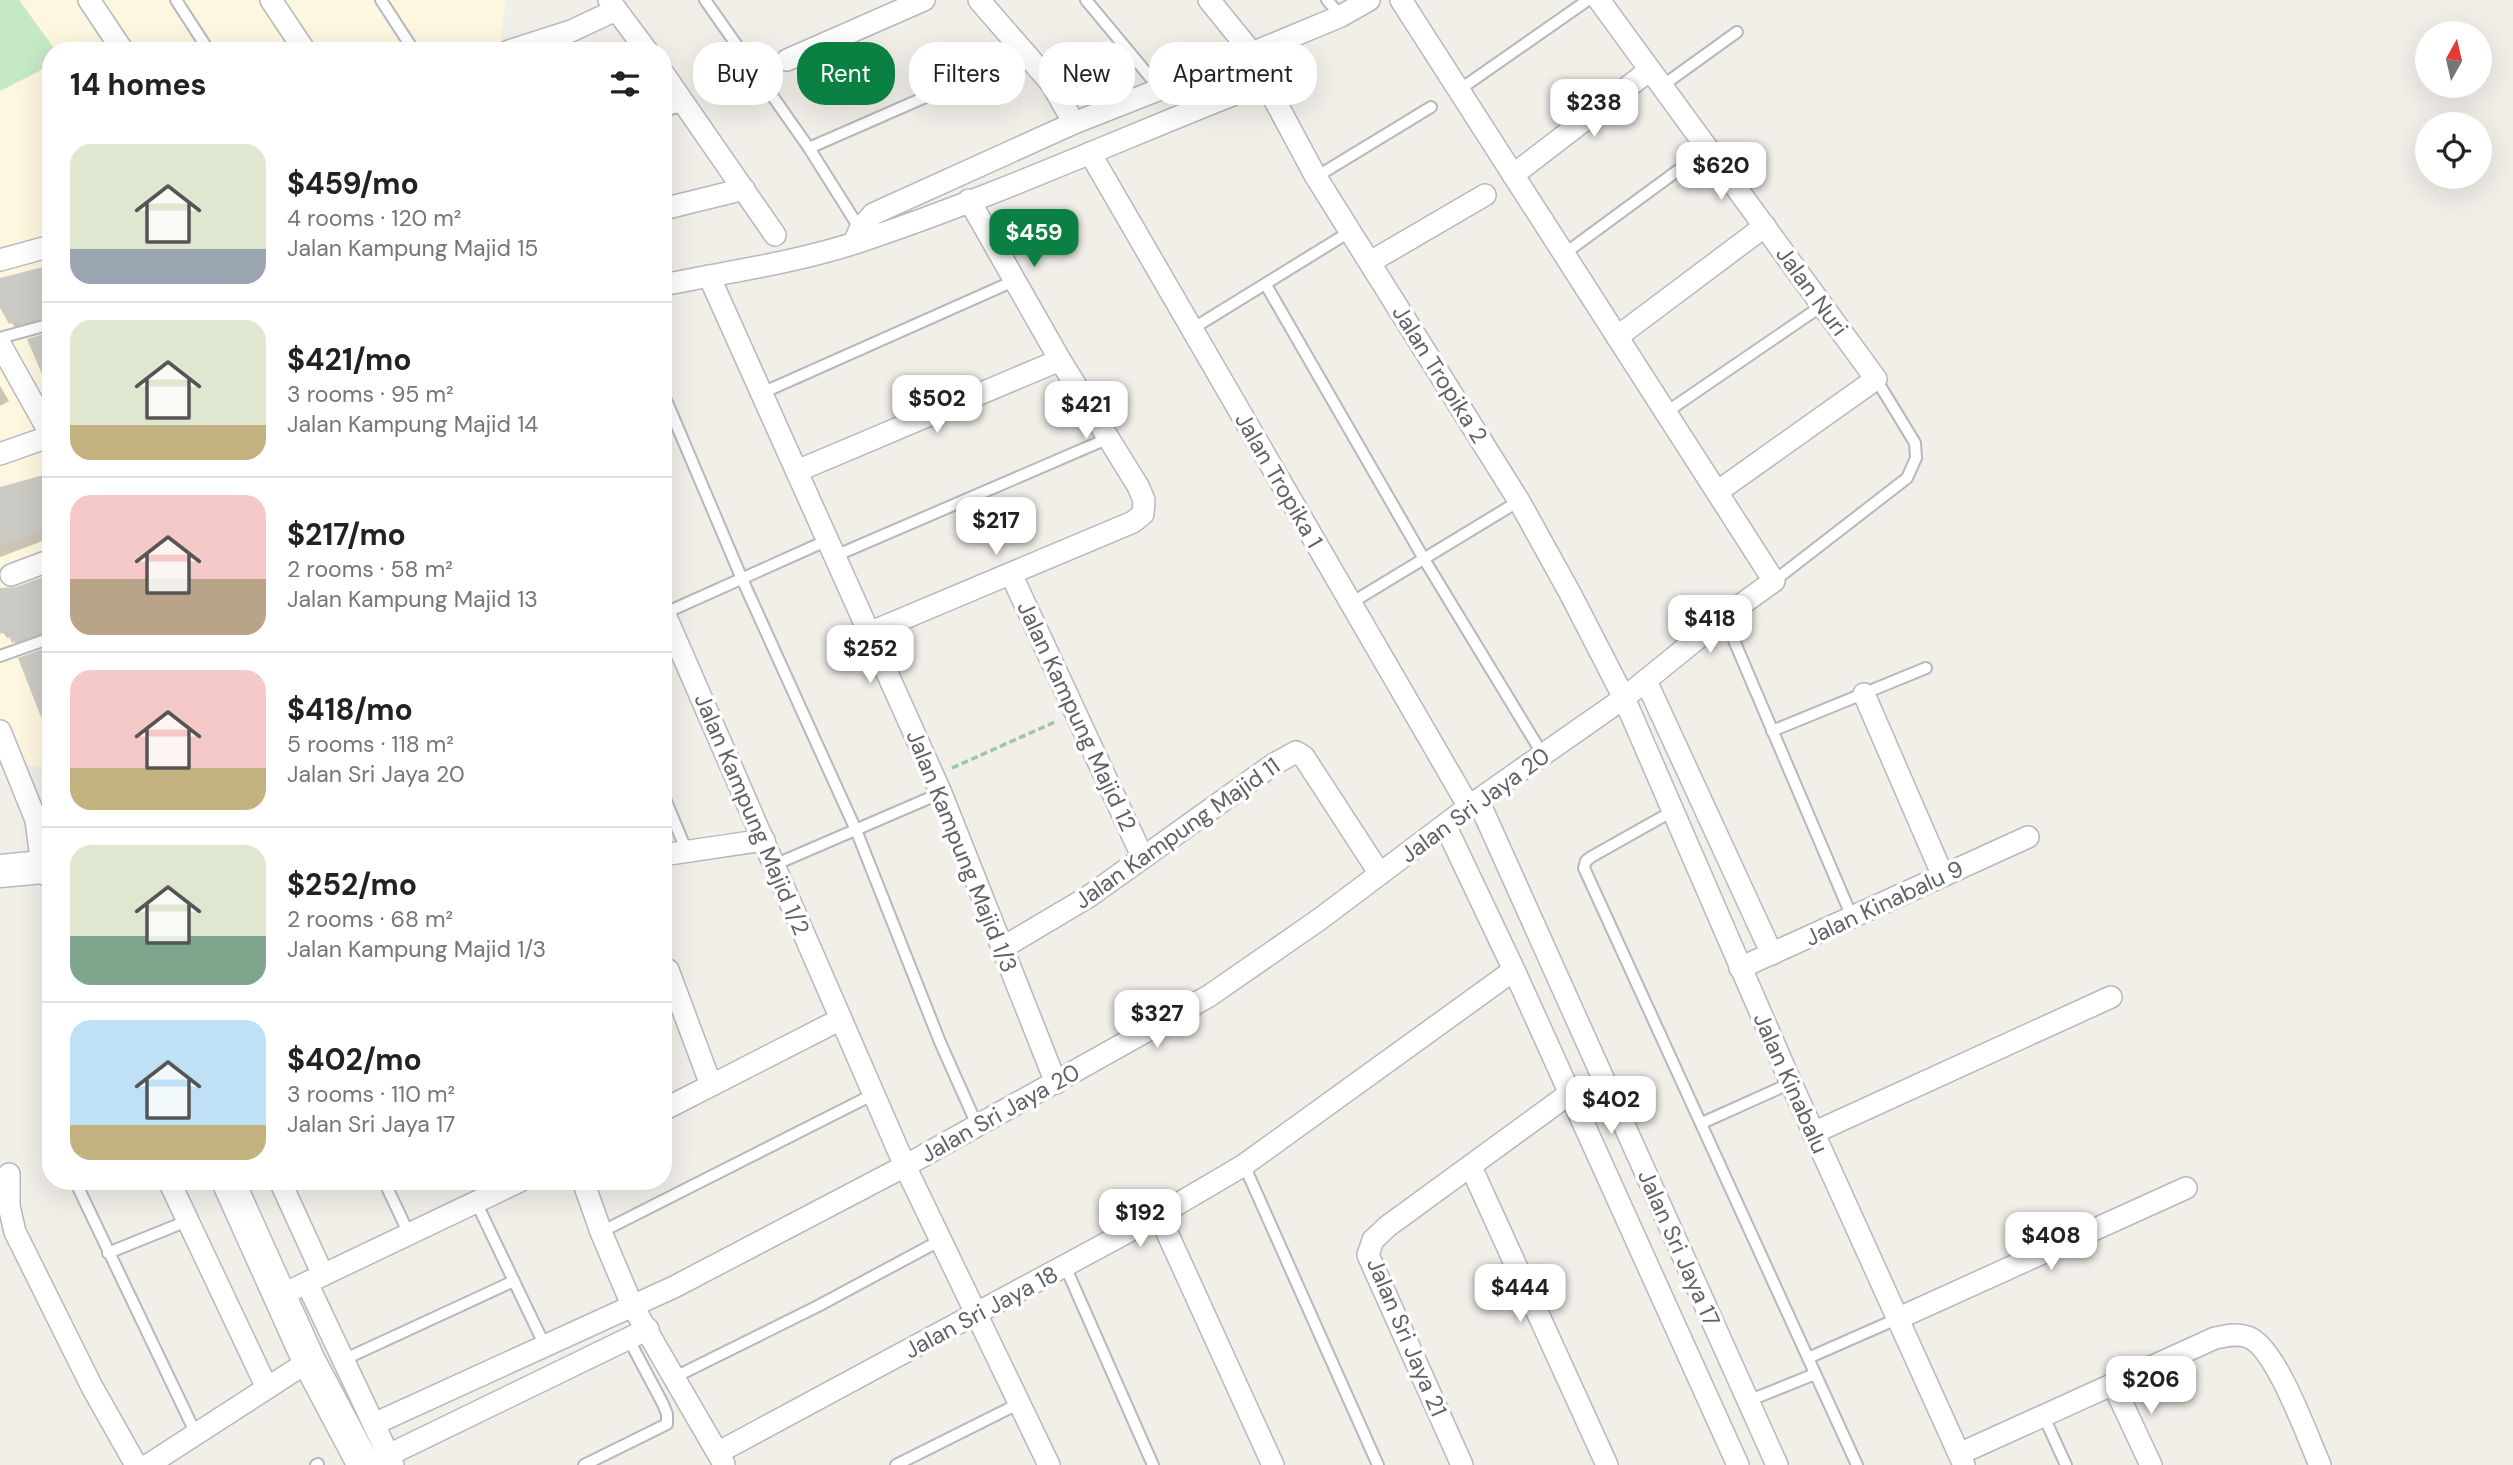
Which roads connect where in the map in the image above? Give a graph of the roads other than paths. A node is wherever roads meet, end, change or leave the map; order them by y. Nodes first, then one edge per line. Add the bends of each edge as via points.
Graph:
1 (89, 0) edge
2 (176, 0) edge
3 (271, 0) edge
4 (381, 0) edge
5 (924, 0) edge
6 (979, 0) edge
7 (1086, 0) edge
8 (1209, 0) edge
9 (1369, 0) edge
10 (1401, 0) edge
11 (1588, 0) edge
12 (1599, 0) edge
13 (710, 1) edge
14 (613, 5) edge
15 (1334, 8) edge
16 (1737, 32) dead end
17 (117, 42) edge
18 (203, 42) edge
19 (298, 42) edge
20 (408, 42) edge
21 (537, 42) edge
22 (640, 42) edge
23 (1243, 42) edge
24 (1272, 42) edge
25 (1026, 53) junction
26 (787, 60) dead end
27 (1149, 76) edge
28 (1656, 78) junction
29 (672, 85) edge
30 (1459, 90) junction
31 (1149, 95) edge
32 (687, 104) junction
33 (1208, 105) edge
34 (1277, 105) edge
35 (1431, 107) dead end
36 (672, 108) edge
37 (1074, 123) junction
38 (809, 148) junction
39 (1707, 149) junction
40 (1090, 153) junction
41 (1513, 175) junction
42 (1316, 177) junction
43 (744, 189) junction
44 (1485, 195) dead end
45 (969, 200) junction
46 (672, 207) edge
47 (1765, 226) junction
48 (1351, 231) junction
49 (775, 235) dead end
50 (857, 236) junction
51 (42, 248) edge
52 (1564, 254) junction
53 (0, 260) edge
54 (1370, 262) junction
55 (709, 276) junction
56 (1016, 280) junction
57 (672, 283) edge
58 (1266, 285) junction
59 (1822, 305) junction
60 (42, 326) edge
61 (1192, 329) junction
62 (1617, 337) junction
63 (0, 338) edge
64 (0, 344) edge
65 (1060, 360) junction
66 (1877, 379) junction
67 (762, 393) junction
68 (42, 401) edge
69 (1665, 413) junction
70 (672, 414) edge
71 (42, 438) edge
72 (1109, 438) junction
73 (0, 454) edge
74 (797, 471) junction
75 (1717, 492) junction
76 (1518, 501) junction
77 (832, 548) junction
78 (1424, 559) junction
79 (42, 563) edge
80 (1011, 574) junction
81 (11, 575) dead end
82 (742, 579) junction
83 (1774, 581) junction
84 (1351, 604) junction
85 (672, 608) edge
86 (1724, 617) junction
87 (672, 629) edge
88 (869, 633) junction
89 (42, 641) edge
90 (0, 656) edge
91 (1926, 668) dead end
92 (1646, 681) junction
93 (1864, 694) junction
94 (1624, 698) junction
95 (1772, 731) junction
96 (0, 732) edge
97 (1543, 755) junction
98 (938, 784) junction
99 (1473, 804) junction
100 (1671, 812) junction
101 (42, 814) edge
102 (672, 816) edge
103 (1445, 825) junction
104 (856, 830) junction
105 (2028, 837) dead end
106 (764, 841) junction
107 (687, 852) junction
108 (672, 854) edge
109 (1143, 858) junction
110 (774, 865) junction
111 (42, 869) edge
112 (0, 871) edge
113 (1380, 874) junction
114 (1943, 876) junction
115 (1852, 917) junction
116 (1002, 947) junction
117 (1772, 954) junction
118 (1740, 968) junction
119 (1514, 971) junction
120 (672, 981) edge
121 (2111, 997) dead end
122 (841, 1019) junction
123 (1056, 1083) junction
124 (1791, 1083) junction
125 (711, 1085) junction
126 (874, 1094) junction
127 (1569, 1094) junction
128 (672, 1105) edge
129 (1702, 1124) junction
130 (977, 1125) junction
131 (1813, 1133) junction
132 (905, 1166) junction
133 (1244, 1166) junction
134 (1471, 1167) junction
135 (9, 1174) dead end
136 (2186, 1188) dead end
137 (79, 1190) edge
138 (173, 1190) edge
139 (234, 1190) edge
140 (282, 1190) edge
141 (388, 1190) edge
142 (501, 1190) edge
143 (586, 1190) edge
144 (476, 1202) junction
145 (1159, 1215) junction
146 (187, 1221) junction
147 (601, 1232) junction
148 (408, 1234) junction
149 (941, 1240) junction
150 (108, 1253) junction
151 (1065, 1266) junction
152 (514, 1281) junction
153 (303, 1285) junction
154 (632, 1305) junction
155 (977, 1315) junction
156 (1899, 1318) junction
157 (648, 1329) junction
158 (628, 1338) junction
159 (545, 1346) junction
160 (1808, 1359) junction
161 (343, 1360) junction
162 (309, 1361) junction
163 (1815, 1374) junction
164 (675, 1377) junction
165 (2114, 1385) junction
166 (267, 1388) junction
167 (1748, 1401) junction
168 (1020, 1404) junction
169 (2044, 1417) junction
170 (374, 1424) junction
171 (196, 1434) junction
172 (722, 1459) edge
173 (1961, 1459) edge
174 (378, 1463) edge
175 (136, 1465) edge
176 (148, 1465) edge
177 (584, 1465) edge
178 (896, 1465) edge
179 (1049, 1465) edge
180 (1153, 1465) edge
181 (1273, 1465) edge
182 (1378, 1465) edge
183 (1462, 1465) edge
184 (1607, 1465) edge
185 (1738, 1465) edge
186 (1777, 1465) edge
187 (1857, 1465) edge
188 (2066, 1465) edge
189 (2151, 1465) edge
190 (2320, 1465) edge

1 - 17 street
2 - 18 lane
3 - 19 street
4 - 20 lane
5 - 26 street
6 - 25 street
7 - 27 lane
8 - 23 street, Jalan Tropika 2
9 - 15 street
10 - 30 street
11 - 30 lane
12 - 28 street, Jalan Nuri
13 - 38 lane
14 - 21 street via 571,31
14 - 22 street
15 - 24 street
16 - 28 lane
25 - 37 street via 1051,83
25 - 38 lane
28 - 39 street, Jalan Nuri
28 - 41 street
29 - 32 street
30 - 41 street
31 - 37 street
32 - 36 lane
32 - 43 street
33 - 40 street
34 - 42 street, Jalan Tropika 2
35 - 42 lane
37 - 50 street via 873,214
38 - 50 lane
39 - 47 street, Jalan Nuri
39 - 52 lane
40 - 45 street
40 - 61 street, Jalan Tropika 1
41 - 52 street
42 - 48 street, Jalan Tropika 2
43 - 46 street
43 - 49 street
44 - 54 street
45 - 50 street
45 - 56 street
47 - 59 street, Jalan Nuri
47 - 62 street
48 - 54 street, Jalan Tropika 2
48 - 58 lane
50 - 55 street via 794,260
51 - 53 street
52 - 62 street
54 - 76 street, Jalan Tropika 2
55 - 57 street
55 - 67 street, Jalan Kampung Majid 1/3
56 - 65 street
56 - 67 lane
58 - 61 lane
58 - 78 lane
59 - 66 street, Jalan Nuri
59 - 69 lane
60 - 63 lane
61 - 84 street, Jalan Tropika 1
62 - 69 street
64 - 68 street
65 - 72 street
65 - 74 street
66 - 75 street
66 - 83 lane via 1915,443 1916,458 1907,478
67 - 74 street, Jalan Kampung Majid 1/3
69 - 75 street
70 - 82 lane
71 - 73 street
72 - 77 lane
72 - 80 street via 1138,486 1143,514
74 - 77 street, Jalan Kampung Majid 1/3
75 - 83 street
76 - 78 lane
76 - 94 street, Jalan Tropika 2
77 - 82 lane
77 - 88 street, Jalan Kampung Majid 1/3
78 - 84 lane
78 - 97 lane
79 - 81 street
80 - 88 street
80 - 109 street, Jalan Kampung Majid 12
82 - 85 lane
82 - 104 lane
83 - 86 street, Jalan Sri Jaya 20
84 - 99 street, Jalan Tropika 1
86 - 92 street, Jalan Sri Jaya 20
86 - 95 lane
87 - 106 street, Jalan Kampung Majid 1/2
88 - 98 street, Jalan Kampung Majid 1/3
89 - 90 lane
91 - 93 lane
92 - 94 street, Jalan Sri Jaya 20
92 - 117 street
93 - 95 lane
93 - 114 street
94 - 97 street, Jalan Sri Jaya 20
94 - 100 street, Jalan Kinabalu
95 - 115 lane
96 - 101 street via 27,796
97 - 99 street, Jalan Sri Jaya 20
98 - 104 lane
98 - 116 street, Jalan Kampung Majid 1/3
99 - 103 street, Jalan Sri Jaya 20
99 - 167 street, Jalan Sri Jaya 17
100 - 118 street, Jalan Kinabalu
100 - 129 lane via 1591,857 1584,868
102 - 107 lane
103 - 113 street, Jalan Sri Jaya 20
103 - 119 street, Jalan Sri Jaya 17
104 - 110 lane
104 - 130 lane
105 - 114 street, Jalan Kinabalu 9
106 - 107 street
106 - 110 street, Jalan Kampung Majid 1/2
107 - 108 street
109 - 113 street, Jalan Kampung Majid 11 via 1296,752 1304,757
109 - 116 street, Jalan Kampung Majid 11 via 1088,897
110 - 122 street, Jalan Kampung Majid 1/2
111 - 112 street
113 - 123 street, Jalan Sri Jaya 20 via 1209,996
114 - 115 street, Jalan Kinabalu 9
115 - 117 street, Jalan Kinabalu 9
116 - 123 street, Jalan Kampung Majid 1/3
117 - 118 street, Jalan Kinabalu 9
118 - 124 street, Jalan Kinabalu
119 - 127 street, Jalan Sri Jaya 17
119 - 133 street, Jalan Sri Jaya 18
120 - 125 street
121 - 131 street
122 - 125 street
122 - 126 street, Jalan Kampung Majid 1/2
123 - 130 street, Jalan Sri Jaya 20
124 - 129 lane
124 - 131 street, Jalan Kinabalu
125 - 128 street
126 - 132 street, Jalan Kampung Majid 1/2
126 - 147 lane
127 - 134 street, Jalan Sri Jaya 21
127 - 185 street, Jalan Sri Jaya 17
129 - 160 lane
130 - 132 street, Jalan Sri Jaya 20
131 - 156 street, Jalan Kinabalu
132 - 149 street, Jalan Kampung Majid 1/2
132 - 154 street, Jalan Sri Jaya 20
133 - 145 street, Jalan Sri Jaya 18
133 - 182 lane
134 - 183 street, Jalan Sri Jaya 21 via 1388,1226 1373,1240 1368,1255
134 - 184 street
135 - 175 street via 15,1232
136 - 156 street
137 - 150 lane
138 - 146 street
139 - 153 street
140 - 153 street
141 - 148 lane
142 - 144 street
143 - 147 street
144 - 148 street
144 - 152 lane
145 - 151 street, Jalan Sri Jaya 18
145 - 181 street
146 - 150 lane
146 - 166 street
147 - 154 street
148 - 153 street
149 - 155 street, Jalan Kampung Majid 1/2
149 - 164 lane
150 - 171 lane
151 - 155 street, Jalan Sri Jaya 18
151 - 180 lane
152 - 159 lane
152 - 161 lane
153 - 161 street
153 - 162 street
154 - 157 street
154 - 159 street, Jalan Sri Jaya 20
155 - 168 street, Jalan Kampung Majid 1/2
155 - 172 street, Jalan Sri Jaya 18
156 - 160 lane
156 - 173 street, Jalan Kinabalu
157 - 158 street
157 - 164 street
158 - 174 street
158 - 177 lane via 663,1404 667,1424
159 - 170 street, Jalan Sri Jaya 20
160 - 163 lane
161 - 170 street
162 - 166 street
162 - 174 street
163 - 167 lane
163 - 187 lane
164 - 172 street
165 - 169 street
165 - 189 street
165 - 190 street via 2215,1338 2248,1337 2263,1347 2278,1371
166 - 171 street
167 - 186 street, Jalan Sri Jaya 17
168 - 178 lane
168 - 179 street, Jalan Kampung Majid 1/2
169 - 173 street
169 - 188 lane
170 - 174 street
171 - 176 street

